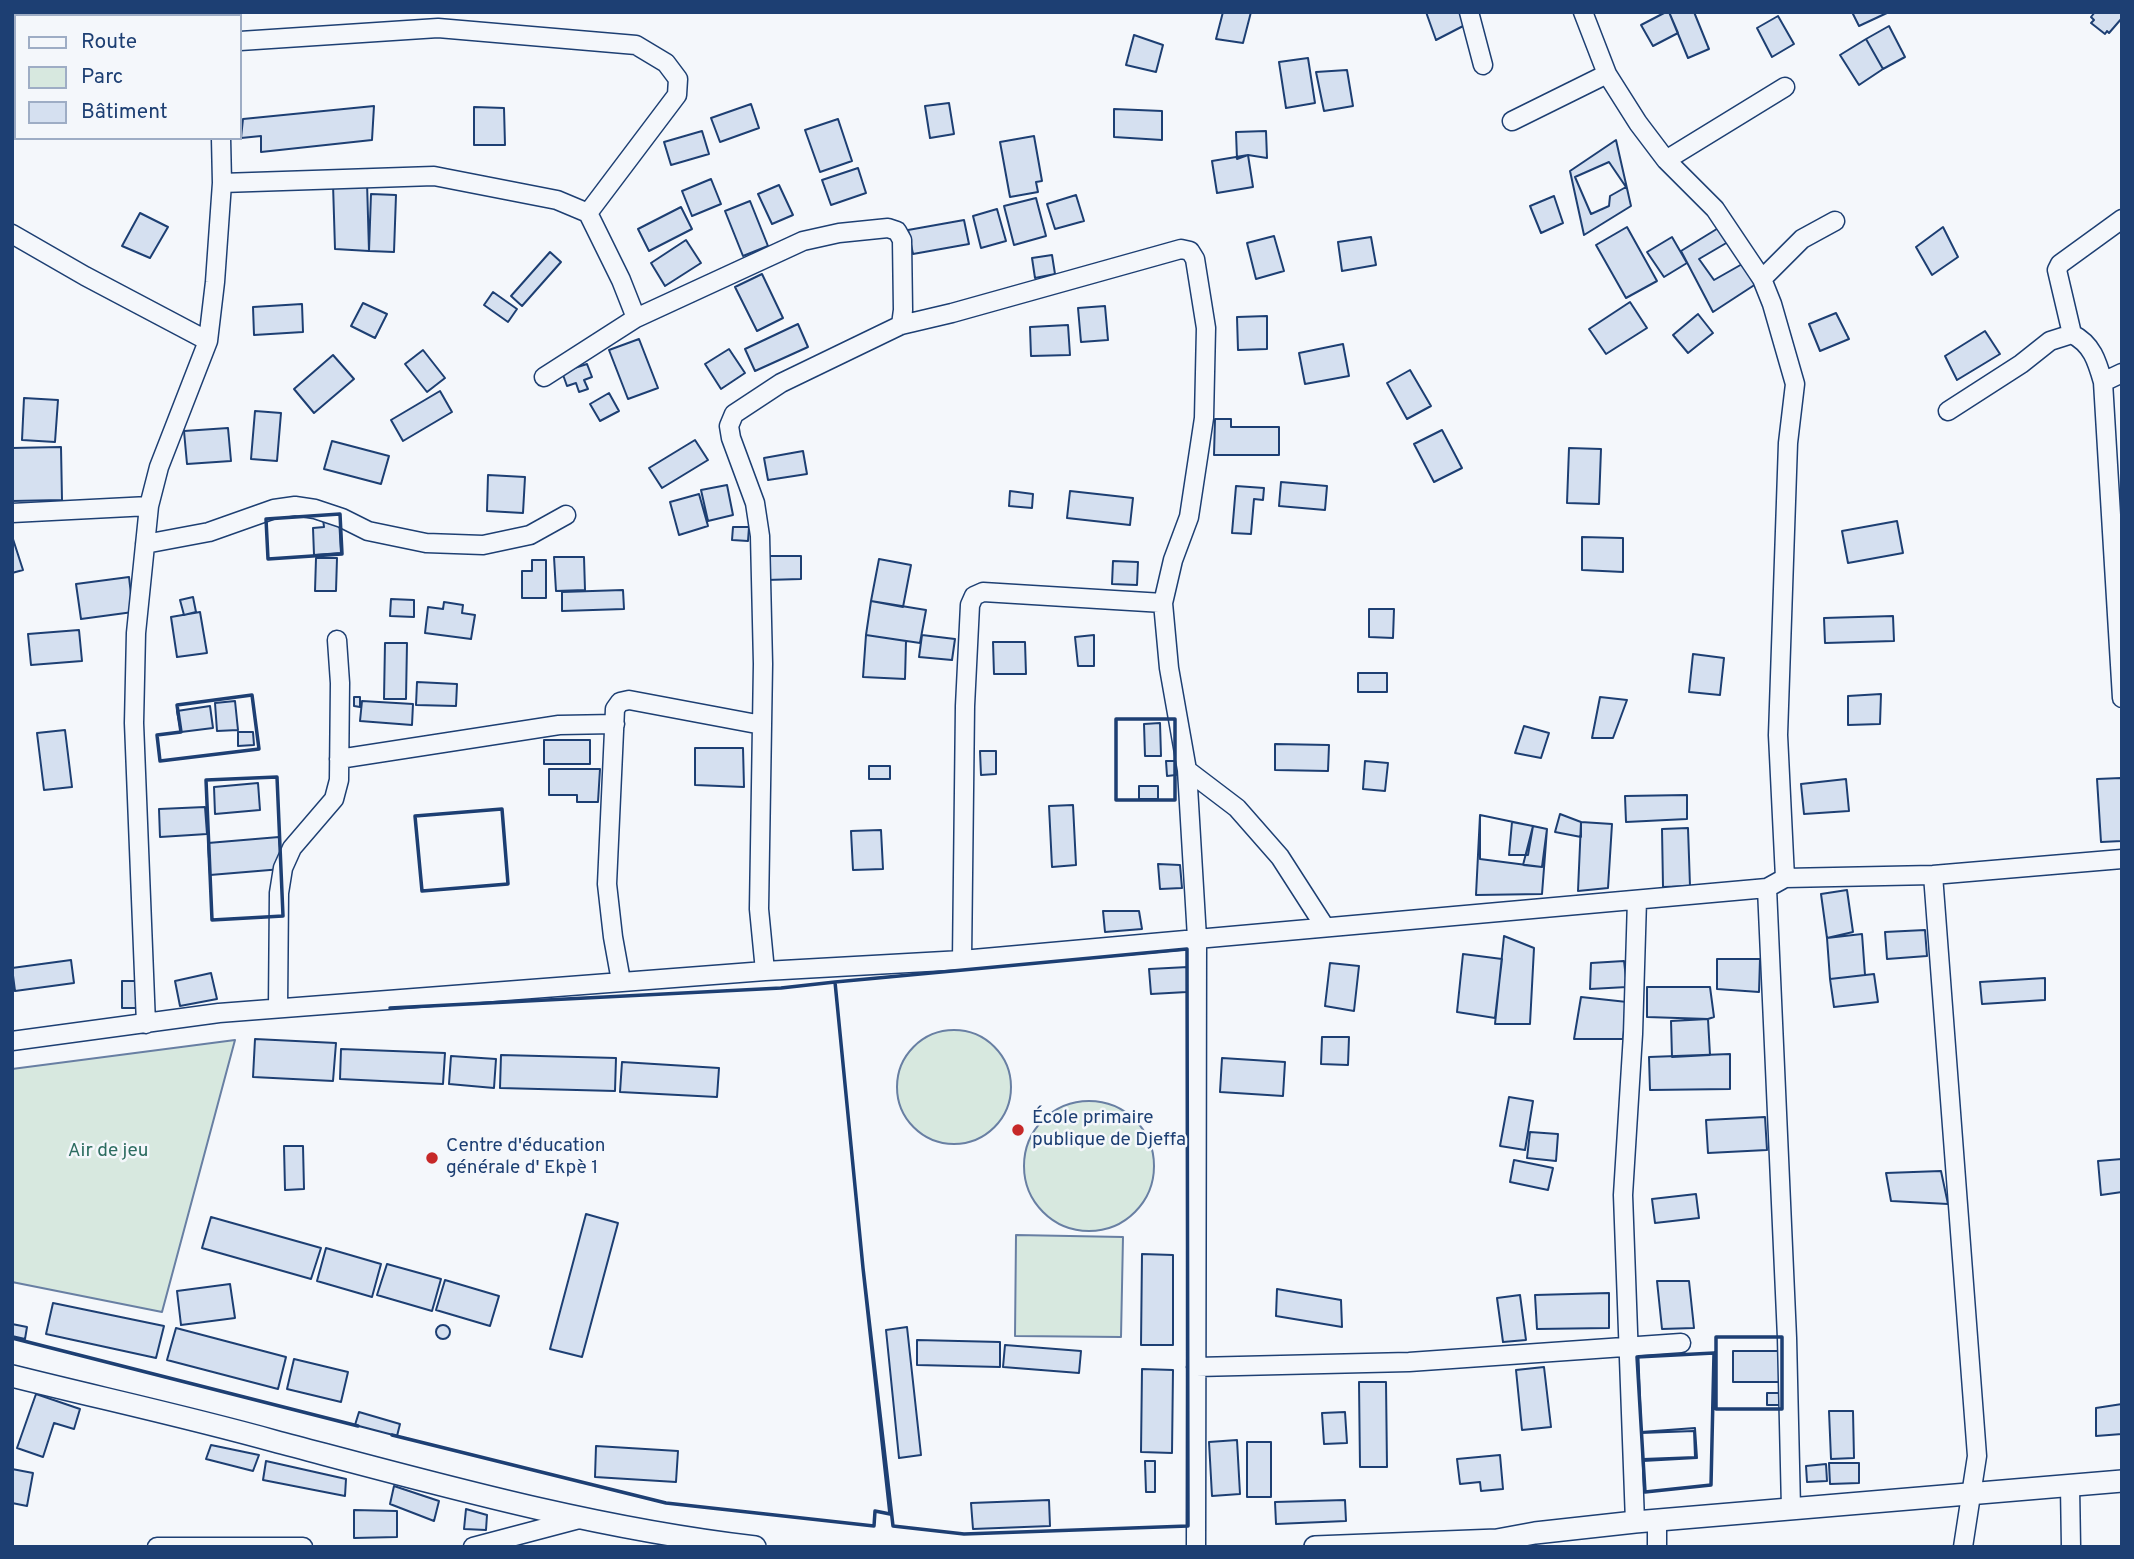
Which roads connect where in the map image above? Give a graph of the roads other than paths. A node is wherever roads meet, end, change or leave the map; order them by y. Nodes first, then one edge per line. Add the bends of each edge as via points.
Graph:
1 (1469, 12) edge
2 (1583, 12) edge
3 (242, 41) edge
4 (1483, 65) dead end
5 (1607, 74) junction
6 (1785, 87) dead end
7 (1512, 121) dead end
8 (221, 140) edge
9 (1666, 160) junction
10 (222, 183) junction
11 (589, 212) junction
12 (2122, 219) edge
13 (1835, 221) dead end
14 (12, 234) edge
15 (1762, 279) junction
16 (636, 318) junction
17 (901, 325) junction
18 (2071, 334) junction
19 (208, 341) junction
20 (2122, 373) edge
21 (544, 377) dead end
22 (2103, 382) junction
23 (1948, 411) dead end
24 (2116, 497) edge
25 (149, 506) junction
26 (12, 513) edge
27 (566, 515) dead end
28 (145, 544) junction
29 (1163, 603) junction
30 (2120, 619) edge
31 (337, 640) dead end
32 (2122, 698) edge
33 (615, 724) junction
34 (762, 724) junction
35 (339, 759) junction
36 (1187, 770) junction
37 (2122, 859) edge
38 (1933, 875) junction
39 (1785, 878) junction
40 (1767, 888) junction
41 (1637, 900) junction
42 (1325, 927) junction
43 (1197, 938) junction
44 (962, 960) junction
45 (765, 971) junction
46 (621, 981) junction
47 (278, 1008) junction
48 (146, 1024) junction
49 (12, 1041) edge
50 (1681, 1343) dead end
51 (1627, 1346) junction
52 (1196, 1367) junction
53 (12, 1376) edge
54 (2122, 1481) edge
55 (2070, 1486) junction
56 (1971, 1495) junction
57 (1791, 1508) junction
58 (579, 1519) junction
59 (1657, 1521) junction
60 (1635, 1522) junction
61 (660, 1540) edge
62 (1496, 1543) edge
63 (208, 1546) edge
64 (157, 1547) edge
65 (303, 1547) edge
66 (474, 1547) edge
67 (755, 1547) edge
68 (1196, 1547) edge
69 (1315, 1547) edge
70 (1657, 1547) edge
71 (1963, 1547) edge
72 (2071, 1547) edge

1 - 4 street
2 - 5 street
3 - 11 street via 438,28 636,45 666,63 678,79 677,95
5 - 7 street
5 - 9 street
6 - 9 street
8 - 10 street
9 - 15 street via 1715,209
10 - 11 street via 434,176 557,200
10 - 19 street
11 - 16 street
12 - 18 street via 2057,270
13 - 15 street via 1802,239
14 - 19 street
15 - 39 street via 1795,384 1788,443 1778,735
16 - 17 street via 803,241 888,228 897,231 902,240
16 - 21 street
17 - 29 street via 1181,249 1190,251 1206,328 1204,418 1188,517
17 - 34 street via 781,383 734,414 729,426 755,503 760,536
18 - 22 street via 2083,339 2095,355
18 - 23 street via 2050,341
19 - 25 street via 159,467
20 - 22 street
22 - 24 street
24 - 30 street
25 - 26 street
25 - 28 street
27 - 28 street via 530,535 483,545 426,543 368,531 342,518 295,506 209,532
28 - 48 street via 136,633 134,723
29 - 36 street via 1168,668
29 - 44 street via 983,592 974,596 965,706
30 - 32 street
31 - 35 street
33 - 34 street via 615,709 629,700
33 - 35 street via 559,725
33 - 46 street via 607,884
34 - 45 street via 759,909
35 - 47 street via 334,799 292,848 283,868
36 - 42 street via 1237,808 1280,857
36 - 43 street
37 - 38 street
38 - 39 street
38 - 56 street via 1977,1456
39 - 40 street
40 - 41 street
40 - 57 street
41 - 42 street
41 - 51 street via 1623,1195
42 - 43 street
43 - 44 street
43 - 52 street
44 - 45 street
45 - 46 street
46 - 47 street
47 - 48 street
48 - 49 street
50 - 51 street
51 - 52 street via 1409,1362
51 - 60 street
52 - 68 street
53 - 58 street
54 - 55 street
55 - 56 street
55 - 72 street
56 - 57 street
56 - 71 street
57 - 59 street
58 - 61 street
58 - 66 street
59 - 60 street
59 - 70 street
60 - 62 street via 1535,1532
61 - 67 street
62 - 69 street
63 - 64 street
63 - 65 street

